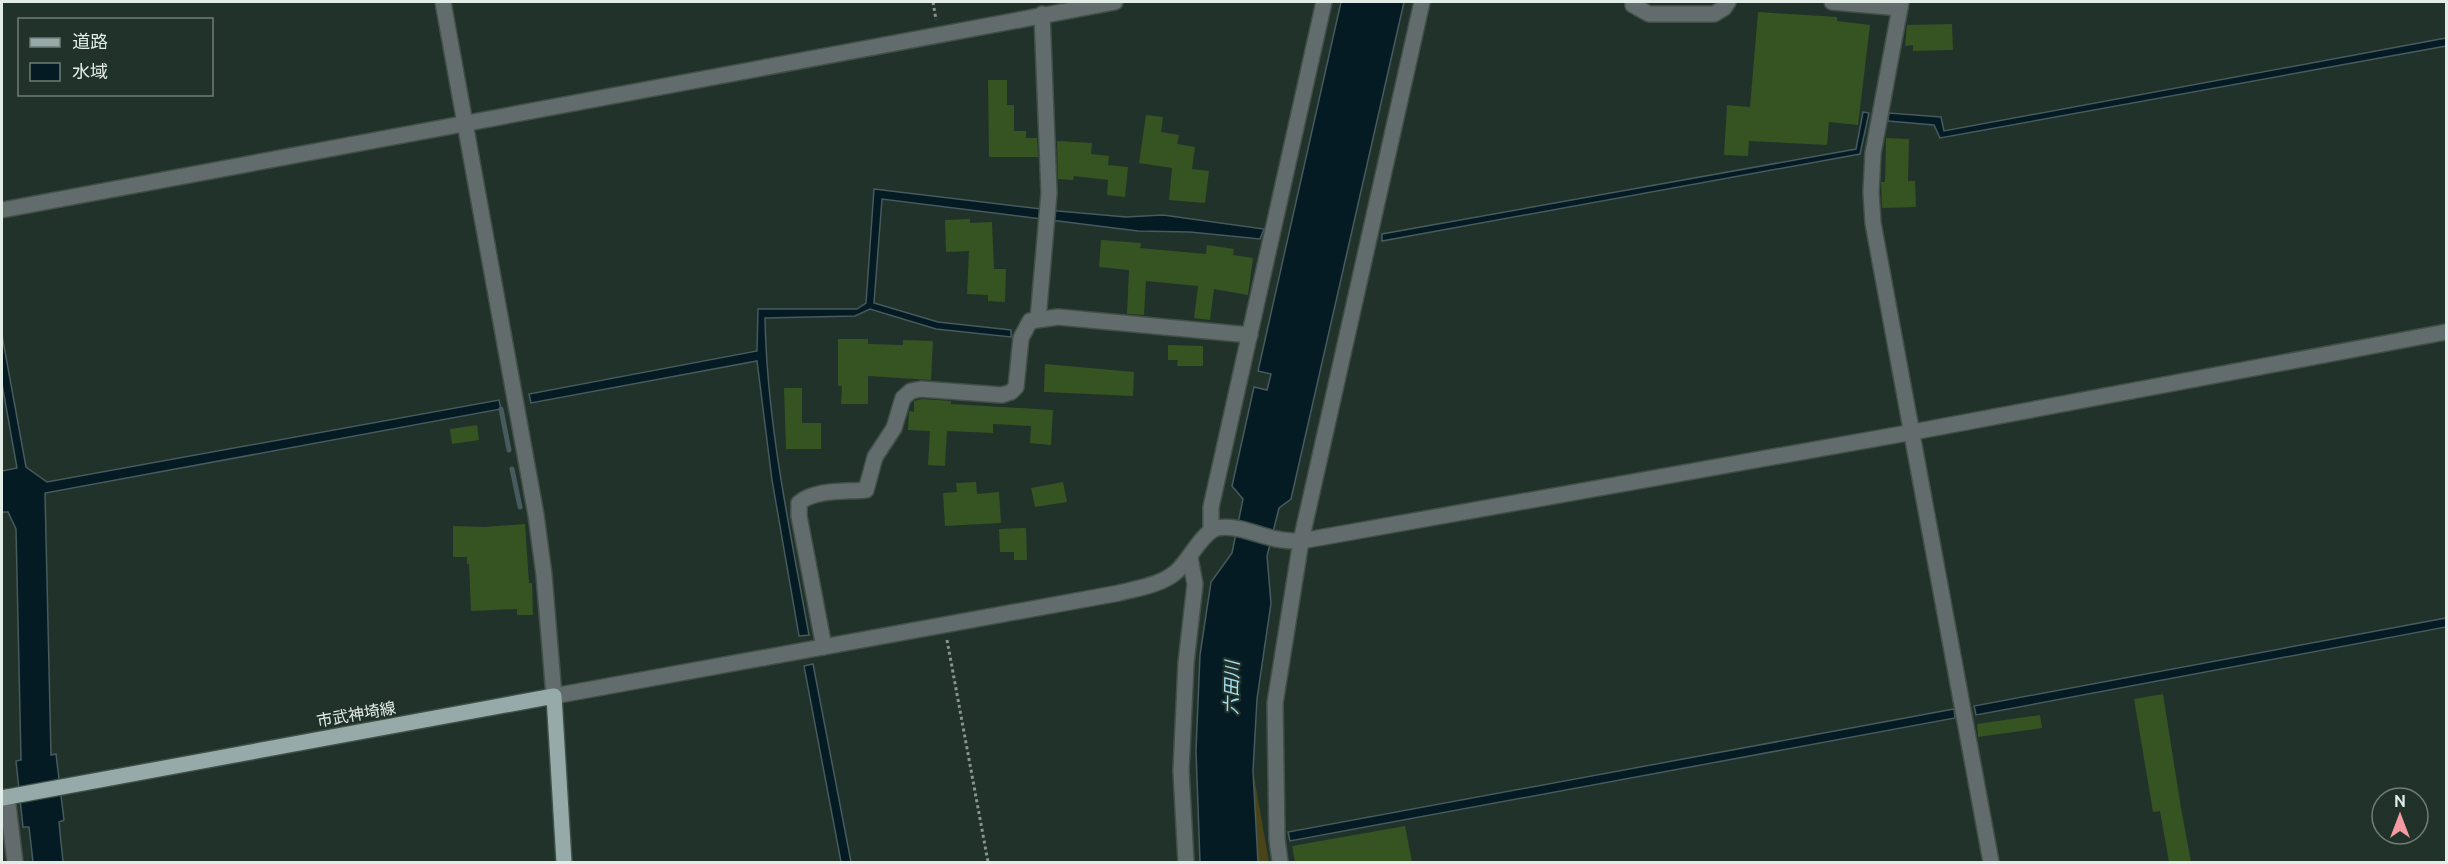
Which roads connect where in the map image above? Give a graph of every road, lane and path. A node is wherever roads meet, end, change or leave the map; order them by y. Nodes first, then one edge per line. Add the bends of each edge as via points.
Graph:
1 (443, 2) edge
2 (1115, 2) edge
3 (1324, 2) edge
4 (1422, 2) edge
5 (1633, 2) edge
6 (1728, 2) edge
7 (1832, 2) edge
8 (1901, 5) edge
9 (1042, 14) junction
10 (466, 124) junction
11 (2, 210) edge
12 (1038, 319) junction
13 (2446, 332) edge
14 (1250, 335) junction
15 (1913, 432) junction
16 (1211, 531) junction
17 (1300, 541) junction
18 (1190, 558) junction
19 (945, 625) junction
20 (824, 647) junction
21 (554, 696) junction
22 (8, 797) edge
23 (15, 862) edge
24 (564, 862) edge
25 (988, 862) edge
26 (1186, 862) edge
27 (1280, 862) edge
28 (1991, 862) edge

1 - 10 street
2 - 9 street
3 - 14 street
4 - 17 street
5 - 6 street via 1649,14 1714,14
7 - 8 street
8 - 15 street via 1873,153 1871,192 1873,223
9 - 10 street
9 - 12 street via 1048,206
10 - 11 street
10 - 21 street via 536,514
12 - 14 street via 1058,317
12 - 20 street via 1030,321 1021,338 1016,387 1011,392 1002,395 910,391 903,398 894,428 874,457 866,490 819,494 799,503
13 - 15 street
14 - 16 street via 1211,507
15 - 17 street
15 - 28 street
16 - 17 street via 1228,527
16 - 18 street
17 - 27 street via 1275,703
18 - 19 street via 1174,574 1153,584
18 - 26 street via 1195,584 1186,663 1181,771
19 - 20 street
19 - 25 path
20 - 21 street
21 - 22 main road, 市武神埼線
21 - 24 main road
22 - 23 street

